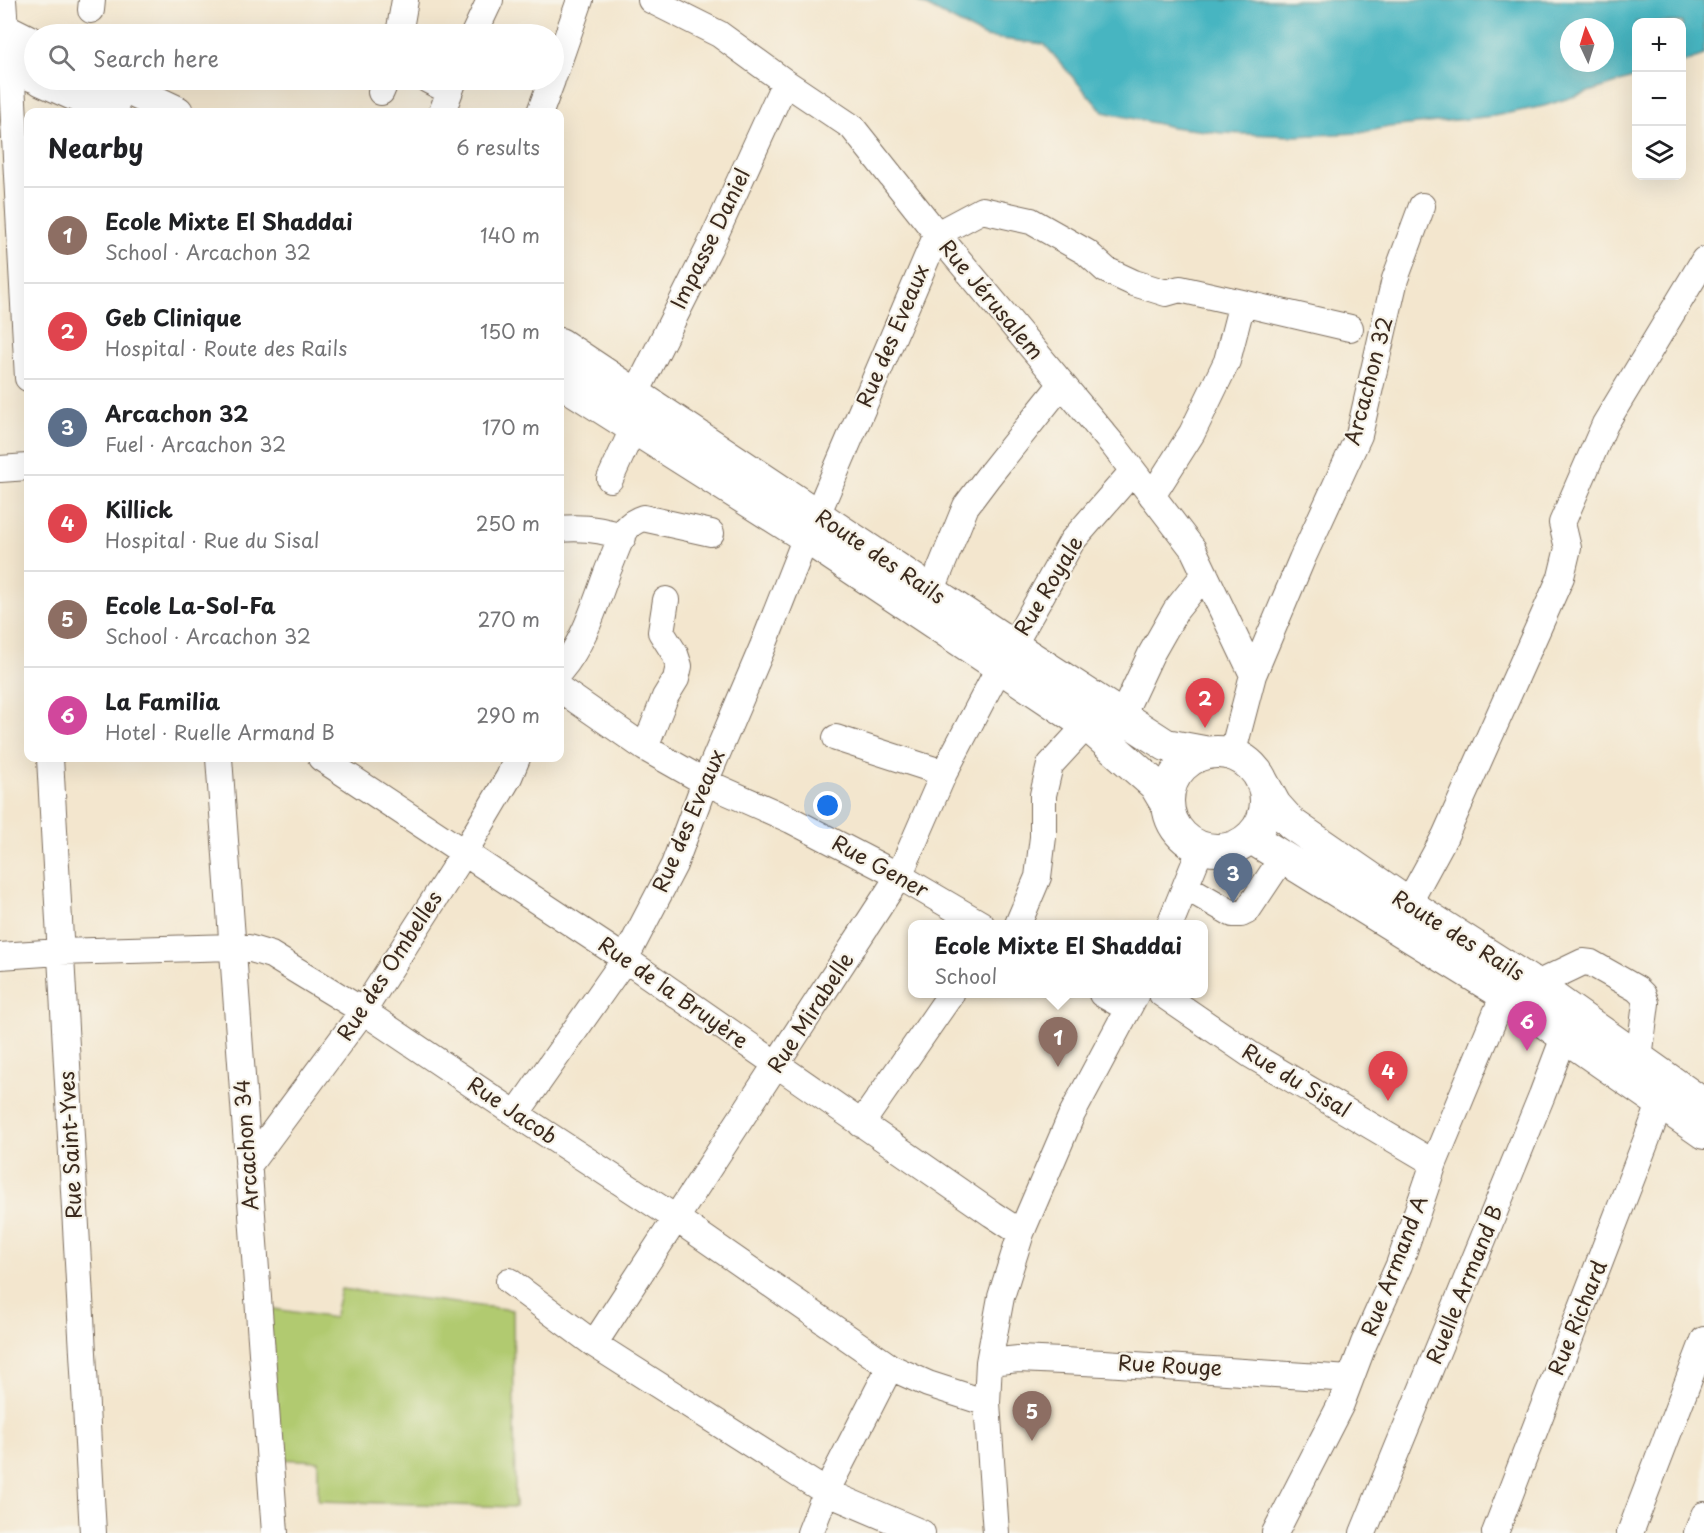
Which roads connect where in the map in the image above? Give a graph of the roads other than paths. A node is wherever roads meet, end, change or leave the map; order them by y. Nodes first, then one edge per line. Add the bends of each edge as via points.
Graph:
1 (405, 0) edge
2 (490, 0) edge
3 (580, 0) edge
4 (651, 0) edge
5 (3, 19) edge
6 (401, 24) edge
7 (479, 24) edge
8 (24, 36) edge
9 (564, 46) edge
10 (15, 67) edge
11 (785, 82) junction
12 (64, 90) edge
13 (130, 90) edge
14 (548, 90) edge
15 (105, 108) edge
16 (168, 108) edge
17 (542, 108) edge
18 (14, 118) edge
19 (1422, 206) dead end
20 (937, 234) junction
21 (1704, 260) edge
22 (1242, 303) junction
23 (24, 304) edge
24 (1350, 328) dead end
25 (564, 347) edge
26 (564, 384) edge
27 (1061, 385) junction
28 (635, 395) junction
29 (633, 429) junction
30 (24, 467) edge
31 (0, 469) edge
32 (1133, 471) junction
33 (610, 479) dead end
34 (1152, 496) junction
35 (812, 526) junction
36 (564, 529) edge
37 (711, 533) dead end
38 (623, 537) junction
39 (1204, 574) junction
40 (931, 592) junction
41 (666, 600) dead end
42 (1007, 656) junction
43 (564, 666) edge
44 (1253, 675) junction
45 (564, 692) edge
46 (1122, 716) junction
47 (1087, 725) junction
48 (836, 738) dead end
49 (645, 748) junction
50 (1220, 754) junction
51 (50, 762) edge
52 (219, 762) edge
53 (327, 762) edge
54 (516, 762) edge
55 (944, 773) junction
56 (1258, 774) junction
57 (705, 782) junction
58 (1167, 806) junction
59 (1250, 837) junction
60 (1201, 848) junction
61 (464, 853) junction
62 (1283, 858) junction
63 (899, 876) junction
64 (1186, 887) junction
65 (1407, 904) junction
66 (974, 920) edge
67 (1020, 920) edge
68 (1172, 920) edge
69 (233, 947) junction
70 (60, 952) junction
71 (0, 956) edge
72 (625, 959) junction
73 (1535, 985) junction
74 (1504, 994) junction
75 (948, 998) edge
76 (1169, 998) edge
77 (1131, 1001) edge
78 (363, 1011) junction
79 (1564, 1037) junction
80 (1639, 1058) junction
81 (777, 1065) junction
82 (1661, 1102) junction
83 (1704, 1105) edge
84 (516, 1114) junction
85 (861, 1124) junction
86 (1704, 1133) edge
87 (1434, 1163) junction
88 (248, 1166) junction
89 (674, 1217) junction
90 (1022, 1233) junction
91 (509, 1281) dead end
92 (1704, 1340) edge
93 (594, 1344) junction
94 (989, 1362) junction
95 (890, 1367) junction
96 (1350, 1379) junction
97 (987, 1403) junction
98 (826, 1492) junction
99 (1704, 1515) edge
100 (93, 1533) edge
101 (275, 1533) edge
102 (810, 1533) edge
103 (922, 1533) edge
104 (996, 1533) edge
105 (1275, 1533) edge
106 (1363, 1533) edge
107 (1495, 1533) edge
108 (1630, 1533) edge
109 (1697, 1533) edge

1 - 6 street
2 - 7 street
3 - 9 street
4 - 11 street, Rue Jérusalem via 719,34
5 - 8 main road
10 - 18 street
11 - 20 street, Rue Jérusalem via 852,127
11 - 28 street, Impasse Daniel via 709,248
12 - 15 main road
13 - 16 main road
14 - 17 street
18 - 23 street
19 - 44 street, Arcachon 32 via 1395,279 1359,435
20 - 22 street via 982,210 1031,221 1086,252 1106,270 1134,283 1166,293 1180,289
20 - 27 street, Rue Jérusalem
20 - 35 street, Rue des Eveaux
21 - 65 street via 1605,424 1562,523 1568,548 1561,577 1445,836
22 - 24 street
22 - 34 street via 1227,361 1192,433
25 - 28 main road, Route des Rails
26 - 29 main road, Route des Rails
27 - 32 street, Rue Jérusalem
27 - 40 street via 966,506
28 - 35 main road, Route des Rails
29 - 33 street
29 - 35 main road, Route des Rails
30 - 31 street
32 - 34 street, Rue Jérusalem
32 - 42 street, Rue Royale via 1072,541
34 - 39 street, Rue Jérusalem via 1193,549
35 - 40 main road, Route des Rails
35 - 42 main road, Route des Rails
35 - 57 street, Rue des Eveaux
36 - 38 street via 598,529
37 - 38 street via 643,518 633,522
38 - 43 street via 572,656
39 - 44 street, Rue Jérusalem
39 - 46 street via 1176,610
40 - 42 main road, Route des Rails
41 - 49 street via 661,632 679,666
42 - 46 main road, Route des Rails
42 - 47 main road, Route des Rails
42 - 55 street, Rue Mirabelle
44 - 50 street, Arcachon 32
45 - 49 street, Rue Gener
46 - 50 main road, Route des Rails via 1166,745
47 - 58 main road, Route des Rails via 1155,785
47 - 67 street via 1050,765 1043,795 1038,877
48 - 55 street
49 - 57 street, Rue Gener
50 - 56 main road via 1246,762
50 - 58 main road via 1194,757 1178,771 1168,791
51 - 70 street, Rue Saint-Yves
52 - 69 street, Arcachon 34
53 - 61 street, Rue de la Bruyère
54 - 61 street, Rue des Ombelles
55 - 63 street, Rue Mirabelle
56 - 59 main road via 1264,786 1265,807 1259,826
56 - 65 main road, Route des Rails via 1275,805 1292,824
57 - 63 street, Rue Gener via 791,819
57 - 72 street, Rue des Eveaux via 674,865
58 - 60 main road via 1178,832
59 - 60 main road via 1227,849
59 - 62 main road, Route des Rails
60 - 64 street
61 - 72 street, Rue de la Bruyère
61 - 78 street, Rue des Ombelles
62 - 64 street via 1241,914 1233,914
62 - 74 main road, Route des Rails
63 - 66 street, Rue Gener
63 - 81 street, Rue Mirabelle
64 - 68 street
65 - 73 main road, Route des Rails
69 - 70 street, Rue Jacob
69 - 78 street, Rue Jacob via 271,955
69 - 88 street, Arcachon 34
70 - 71 street, Rue Jacob
70 - 100 street, Rue Saint-Yves
72 - 81 street, Rue de la Bruyère
72 - 84 street, Rue des Eveaux
73 - 80 main road, Route des Rails
73 - 80 street via 1583,962 1638,988 1646,1002
74 - 79 main road, Route des Rails
74 - 87 street, Rue Armand A
75 - 85 street
76 - 87 street, Rue du Sisal via 1251,1055
77 - 90 street via 1072,1114
78 - 84 street, Rue Jacob
78 - 88 street, Rue des Ombelles
79 - 82 main road, Route des Rails
79 - 106 street, Ruelle Armand B
80 - 83 main road, Route des Rails
81 - 85 street, Rue de la Bruyère
81 - 89 street, Rue Mirabelle
82 - 86 main road, Route des Rails
82 - 107 street, Rue Richard
84 - 89 street, Rue Jacob
85 - 90 street, Rue de la Bruyère
87 - 96 street, Rue Armand A via 1399,1265
88 - 101 street, Arcachon 34
89 - 93 street, Rue Mirabelle
89 - 95 street, Rue Jacob
90 - 94 street via 1001,1296
91 - 93 street
92 - 108 street
93 - 98 street
94 - 96 street, Rue Rouge via 1104,1362
94 - 97 street
95 - 97 street, Rue Jacob
95 - 98 street
96 - 105 street, Rue Armand A
97 - 104 street
98 - 102 street
98 - 103 street
99 - 109 street

